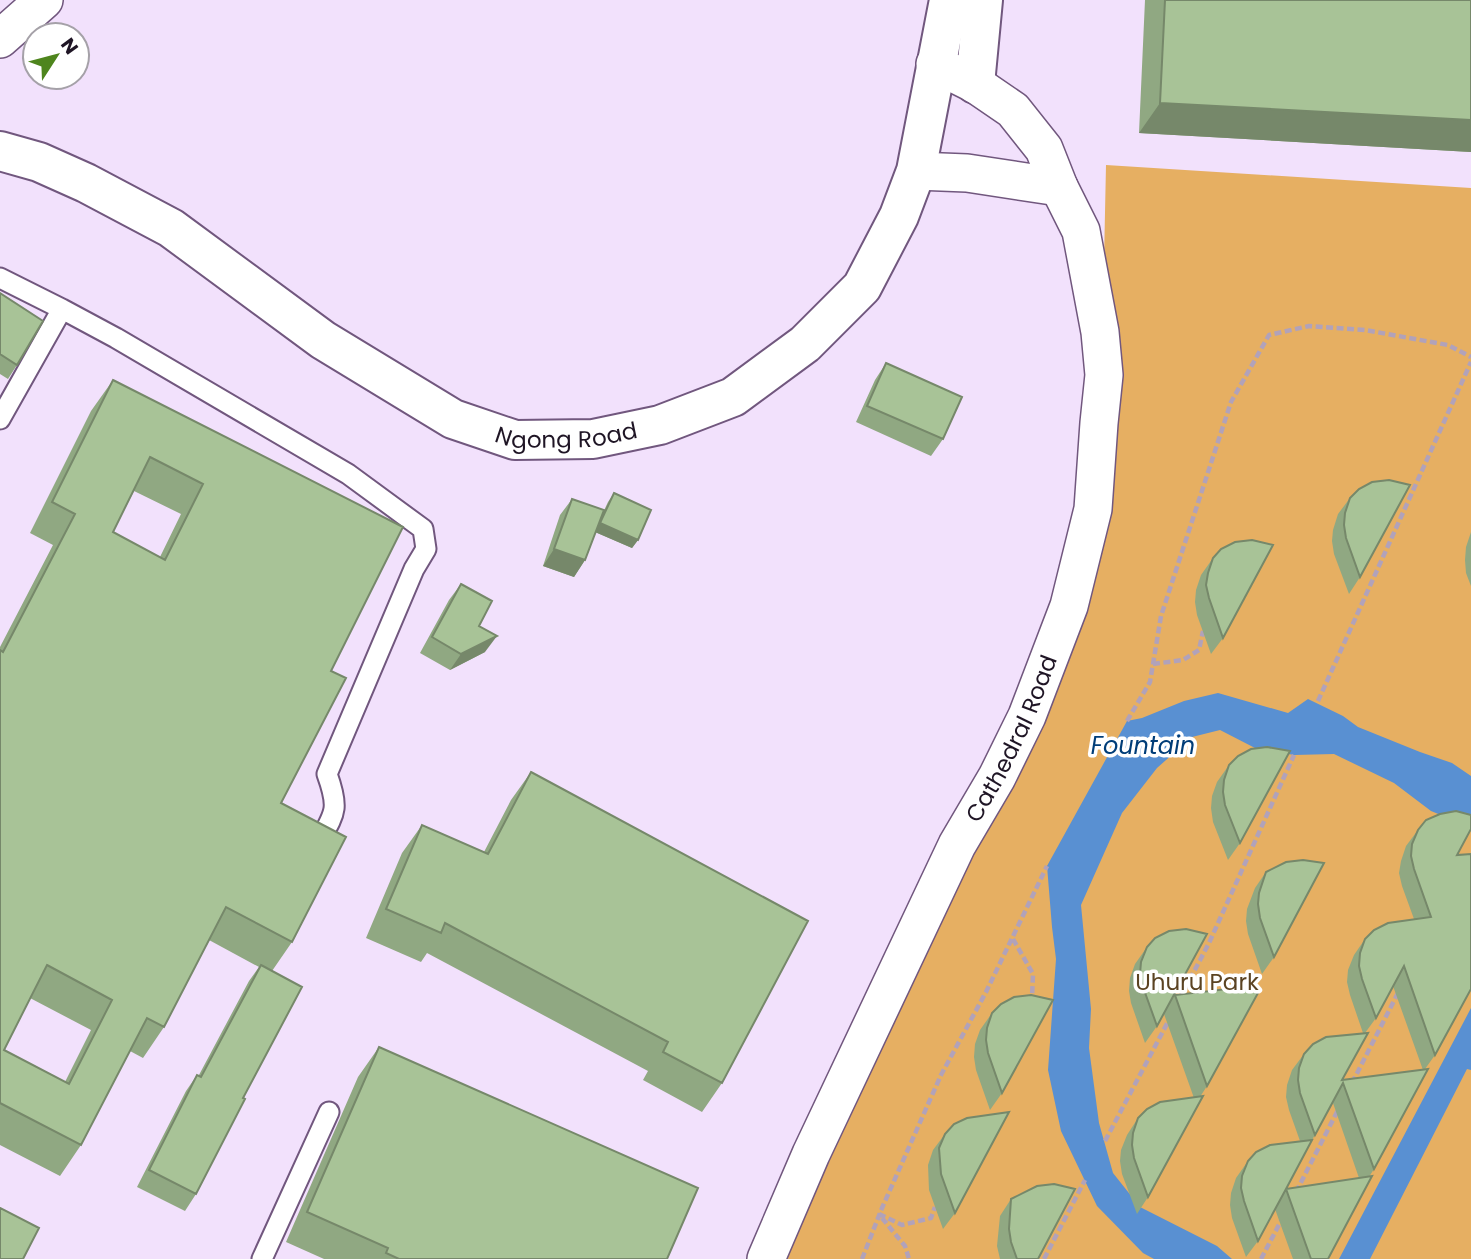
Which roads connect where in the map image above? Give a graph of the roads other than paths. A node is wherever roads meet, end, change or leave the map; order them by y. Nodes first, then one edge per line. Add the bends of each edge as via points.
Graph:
1 (44, 0) edge
2 (949, 0) edge
3 (983, 0) edge
4 (0, 39) edge
5 (935, 64) junction
6 (975, 84) junction
7 (0, 151) edge
8 (916, 171) junction
9 (1059, 187) junction
10 (0, 278) edge
11 (62, 309) junction
12 (0, 419) edge
13 (317, 845) edge
14 (329, 1112) dead end
15 (262, 1259) edge
16 (766, 1259) edge

1 - 4 street
2 - 5 main road, Ngong Road
3 - 6 main road
5 - 6 street, Cathedral Road
5 - 8 main road, Ngong Road
6 - 9 street, Cathedral Road via 1013,110 1044,149
7 - 8 main road, Ngong Road via 86,183 171,228 323,340 453,419 515,440 593,439 660,425 733,397 805,344 862,287 899,216
8 - 9 street via 967,173
9 - 16 street, Cathedral Road via 1081,231 1104,375 1093,509 1069,606 1027,716 957,845
10 - 11 lane
11 - 12 lane
11 - 13 lane via 348,474 423,529 426,548 327,774 335,795 334,815
14 - 15 lane

